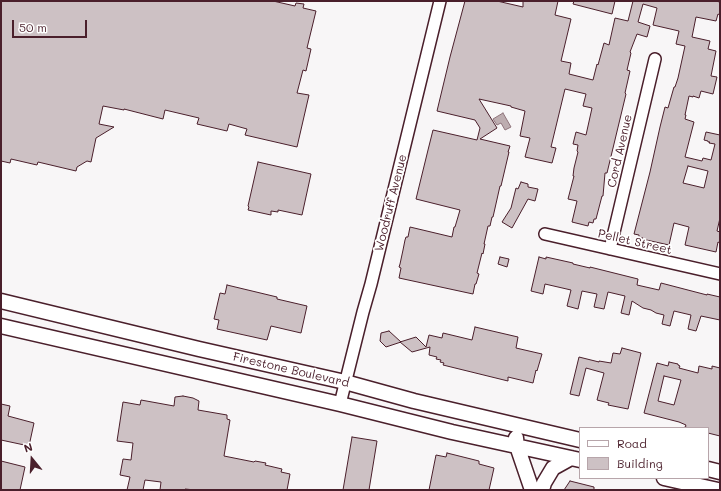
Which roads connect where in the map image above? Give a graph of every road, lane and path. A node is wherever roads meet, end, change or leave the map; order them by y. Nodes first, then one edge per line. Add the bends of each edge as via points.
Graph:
1 (440, 1) edge
2 (655, 59) dead end
3 (545, 234) dead end
4 (610, 249) junction
5 (720, 274) edge
6 (1, 301) edge
7 (1, 326) edge
8 (345, 382) junction
9 (340, 404) junction
10 (513, 424) junction
11 (579, 440) edge
12 (517, 446) junction
13 (576, 459) edge
14 (709, 469) edge
15 (720, 472) edge
16 (668, 479) edge
17 (532, 490) edge
18 (542, 490) edge
19 (718, 490) edge

1 - 8 street, Woodruff Avenue
2 - 4 street, Cord Avenue
3 - 4 street, Pellet Street
4 - 5 street, Pellet Street
6 - 8 main road, Firestone Boulevard
7 - 9 main road, Firestone Boulevard
8 - 9 street, Woodruff Avenue
8 - 10 main road, Firestone Boulevard
9 - 12 main road, Firestone Boulevard
10 - 11 main road, Firestone Boulevard
10 - 12 main road
12 - 13 main road, Firestone Boulevard
12 - 17 main road
13 - 18 main road via 553,468
14 - 15 main road
16 - 19 main road

